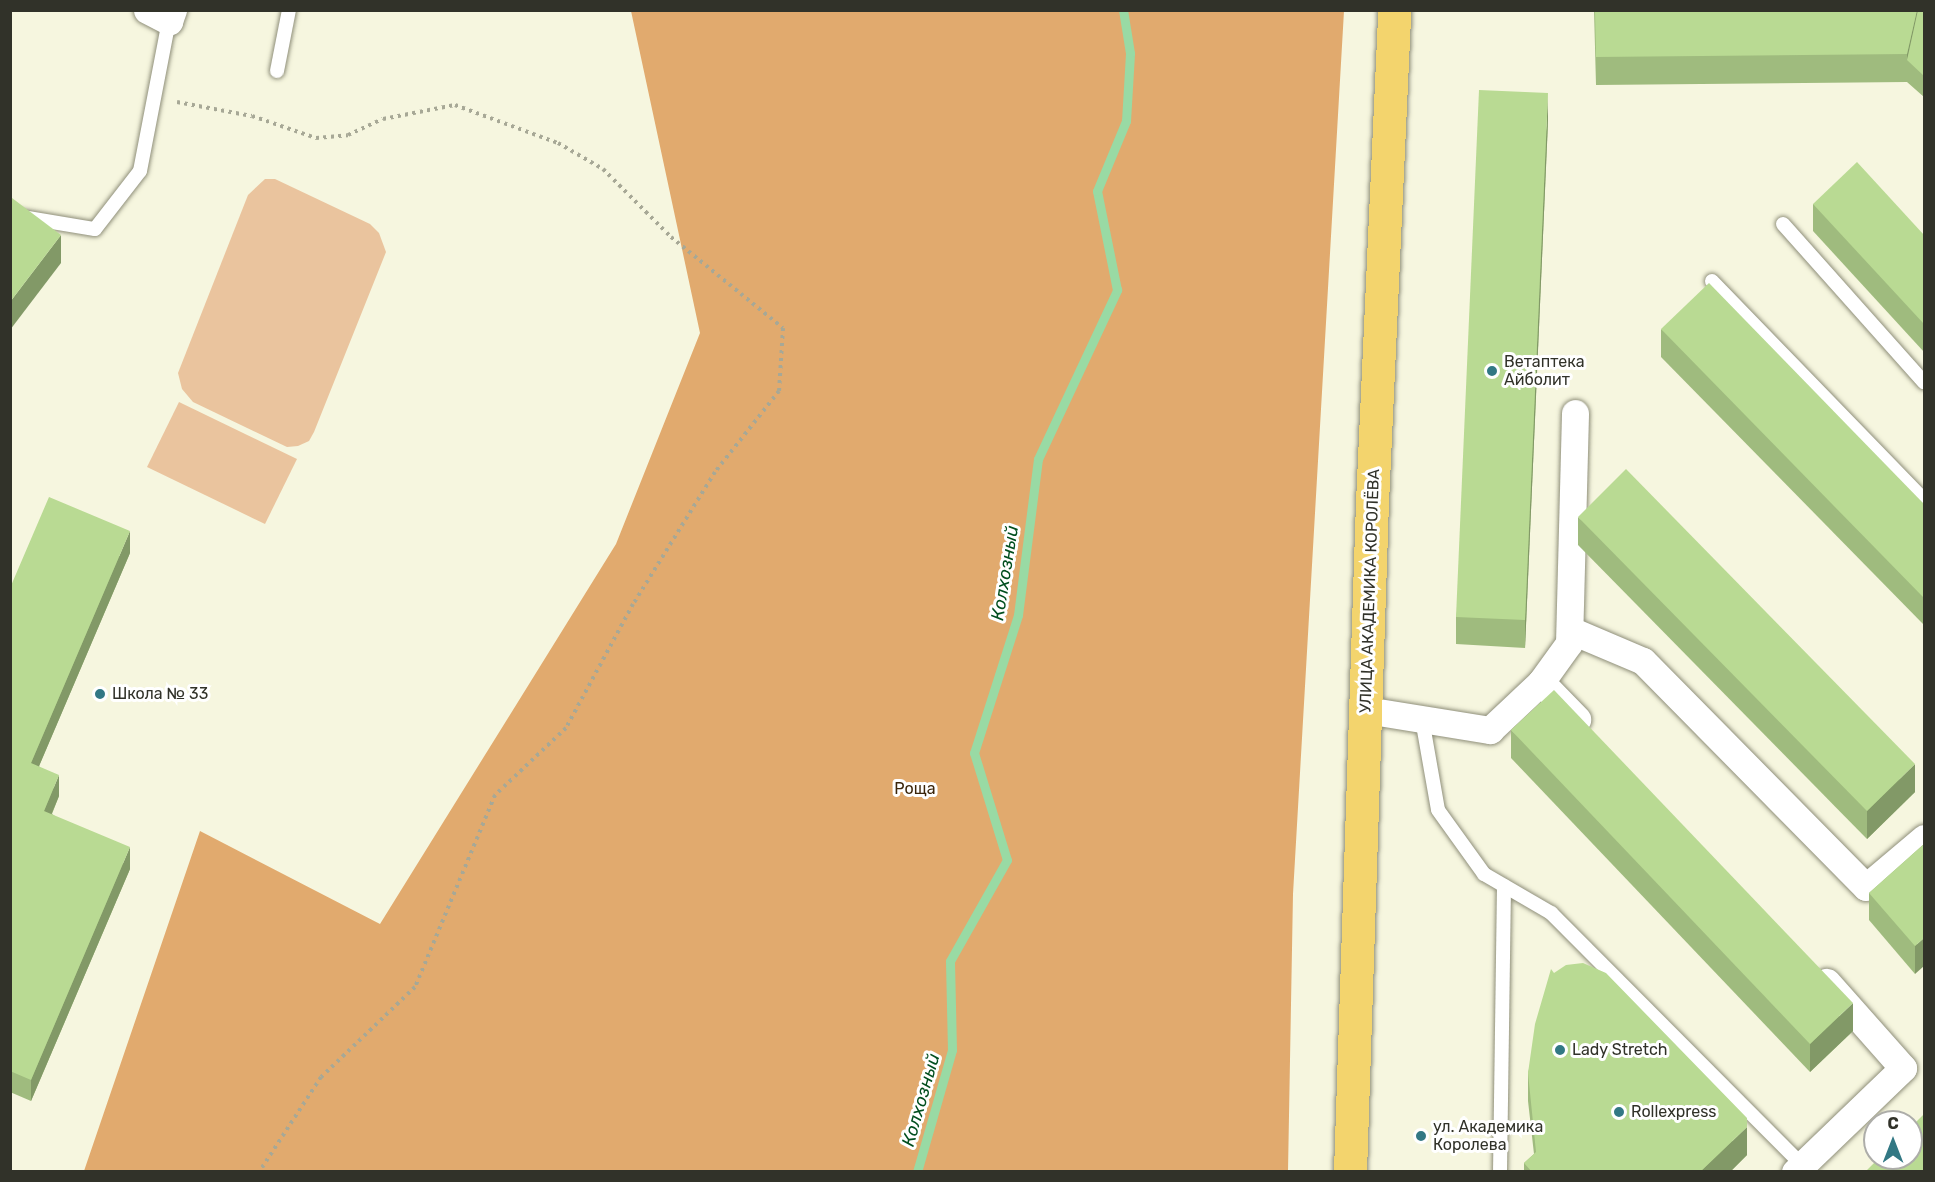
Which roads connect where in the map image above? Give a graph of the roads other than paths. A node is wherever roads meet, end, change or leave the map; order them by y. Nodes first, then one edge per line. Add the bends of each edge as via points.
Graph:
1 (289, 10) edge
2 (1394, 10) edge
3 (163, 14) edge
4 (277, 71) dead end
5 (10, 215) edge
6 (1783, 224) dead end
7 (1712, 281) dead end
8 (1924, 382) edge
9 (1575, 413) dead end
10 (1924, 500) edge
11 (1570, 630) junction
12 (1541, 682) junction
13 (1366, 710) junction
14 (1422, 719) junction
15 (1598, 742) edge
16 (1924, 838) edge
17 (1504, 886) junction
18 (1812, 966) edge
19 (1799, 1168) edge
20 (1350, 1172) edge
21 (1500, 1172) edge

1 - 4 lane
2 - 13 main road, УЛИЦА АКАДЕМИКА КОРОЛЁВА
3 - 5 lane via 154,98 140,171 95,229
6 - 8 lane
7 - 10 lane
9 - 11 street
11 - 12 street via 1569,643
11 - 16 street via 1643,662 1866,887
12 - 14 street via 1490,730
12 - 15 street
13 - 14 street
13 - 20 main road, УЛИЦА АКАДЕМИКА КОРОЛЁВА
14 - 17 lane via 1438,810 1484,874
17 - 19 lane via 1551,913
17 - 21 lane
18 - 19 street via 1903,1068

